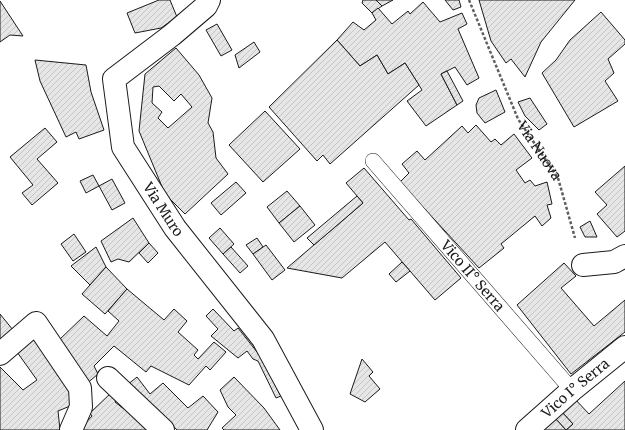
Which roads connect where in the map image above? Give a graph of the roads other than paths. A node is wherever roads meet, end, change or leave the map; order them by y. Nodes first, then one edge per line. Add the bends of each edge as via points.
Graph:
1 (209, 0) edge
2 (373, 161) dead end
3 (625, 256) edge
4 (583, 266) road end
5 (625, 347) edge
6 (0, 354) edge
7 (108, 378) dead end
8 (572, 390) junction
9 (71, 430) edge
10 (163, 430) edge
11 (312, 430) edge
12 (526, 430) edge

1 - 11 street, Via Muro via 206,6 172,35 114,79 123,147 175,228 263,339 293,399
2 - 8 lane, Vico II° Serra
3 - 4 street via 614,262
5 - 8 street, Vico I° Serra
6 - 9 street via 36,323 80,388 81,407
7 - 10 street
8 - 12 street, Vico I° Serra

